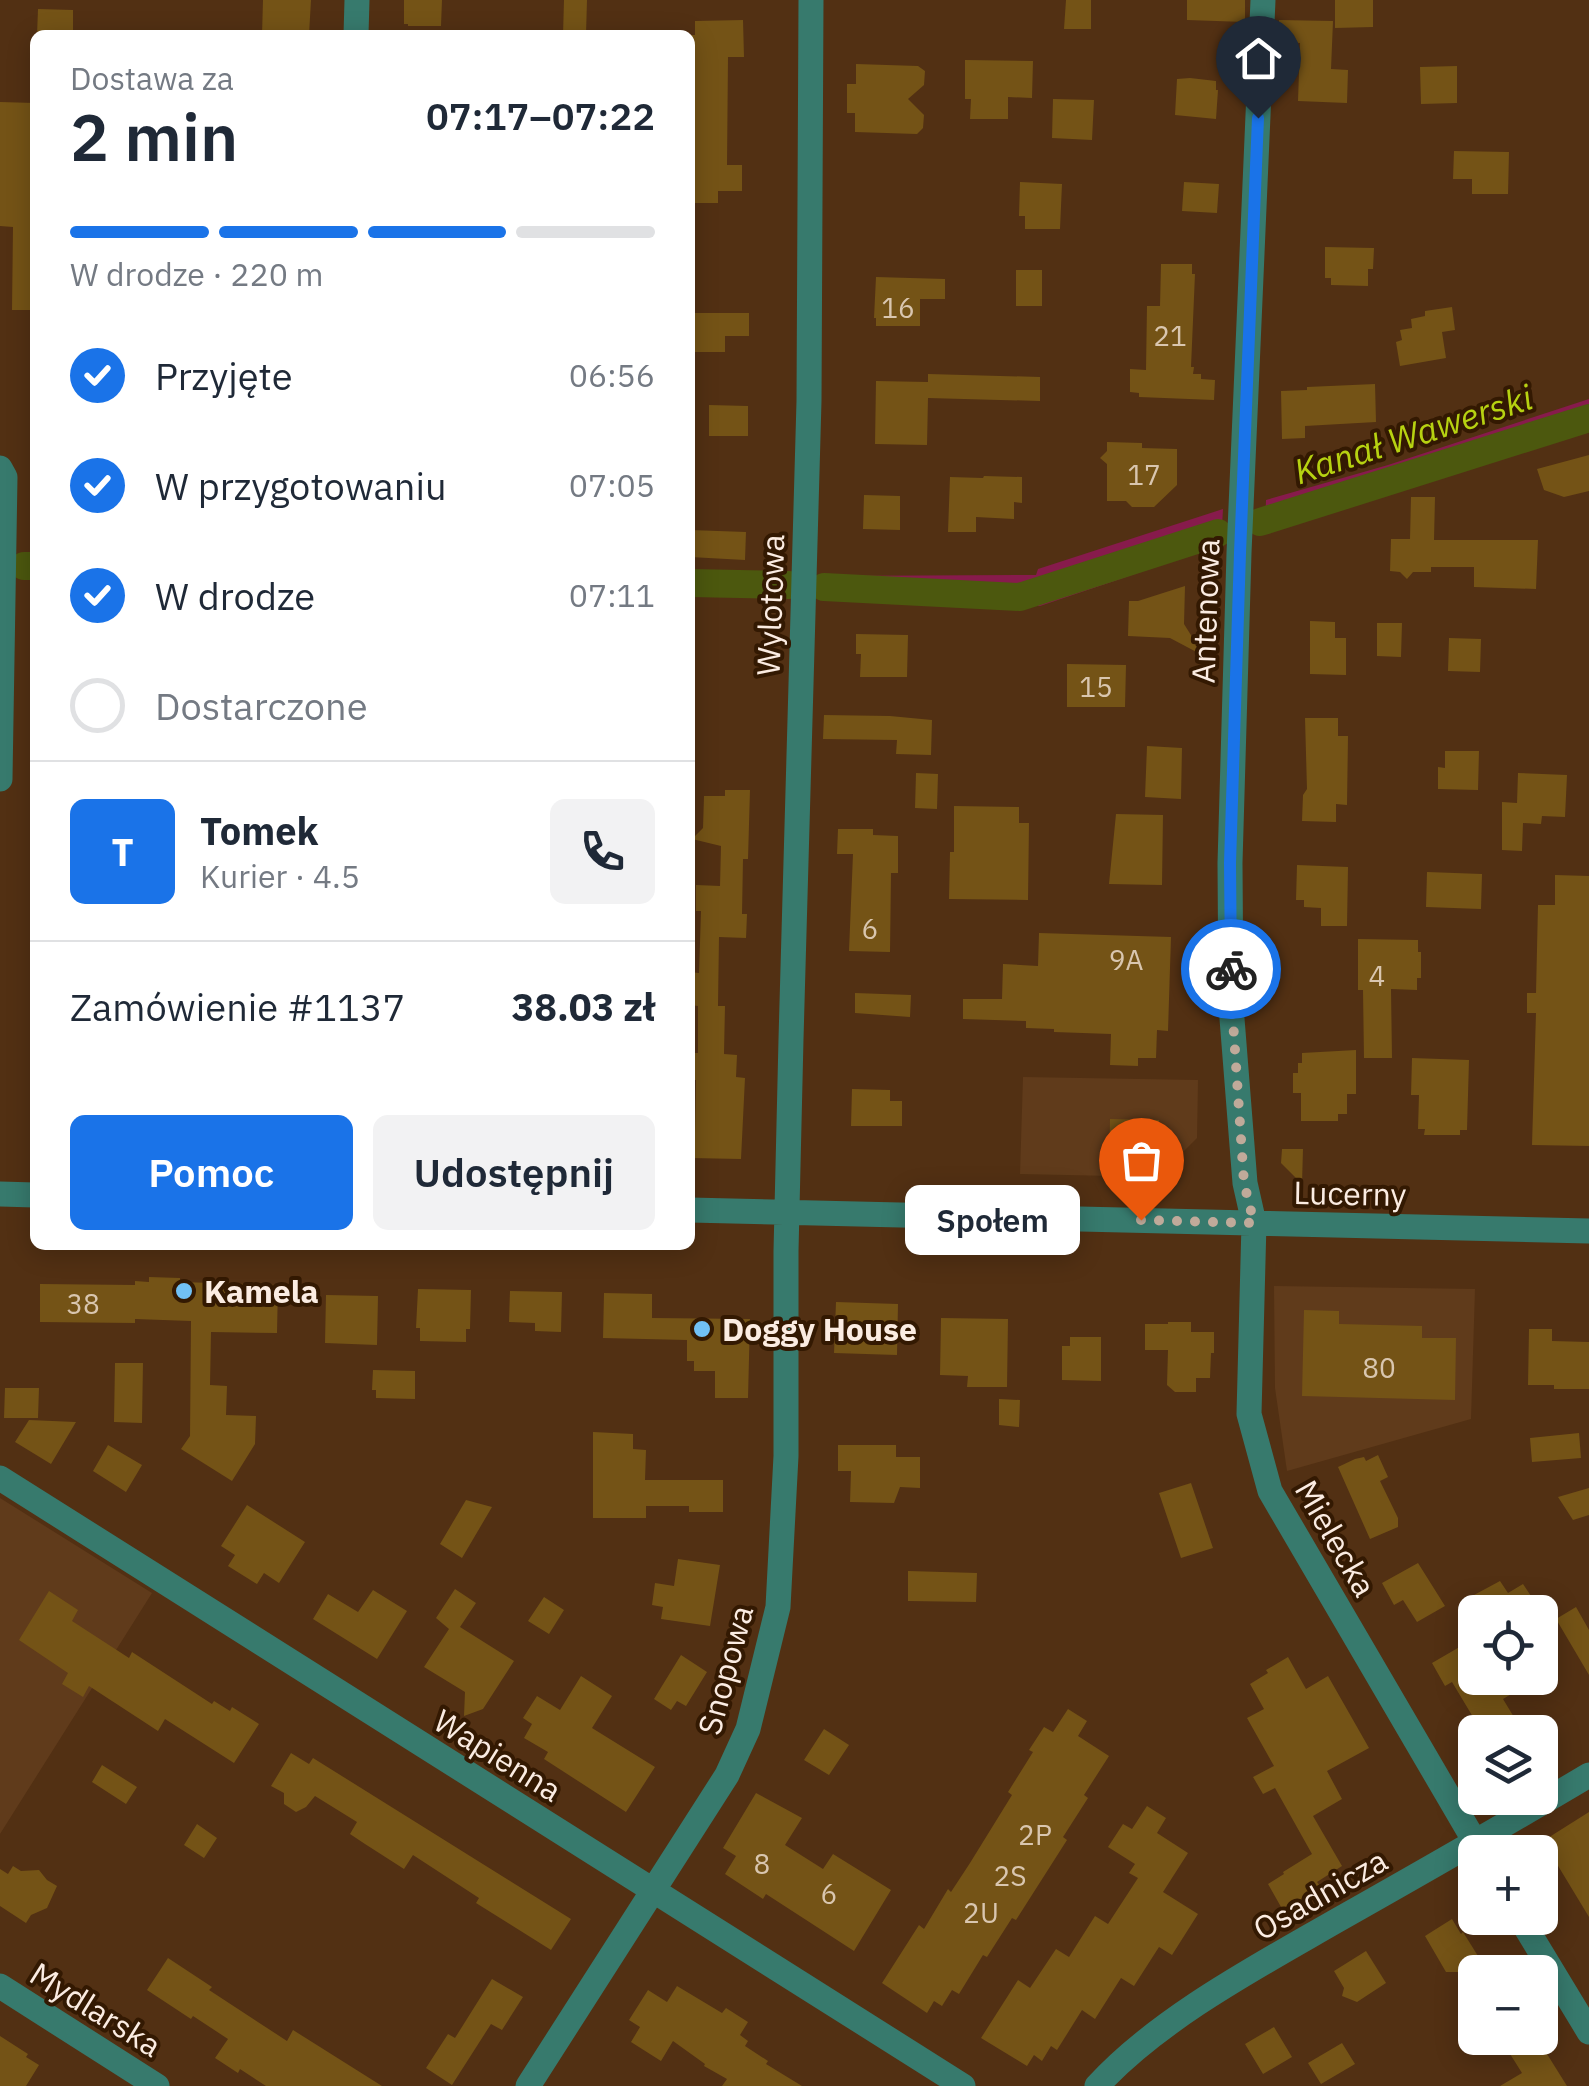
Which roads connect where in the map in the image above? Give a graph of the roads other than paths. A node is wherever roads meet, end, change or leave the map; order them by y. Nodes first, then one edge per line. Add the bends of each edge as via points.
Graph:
1 (357, 0) edge
2 (810, 0) edge
3 (1263, 0) edge
4 (356, 30) edge
5 (0, 468) edge
6 (0, 779) edge
7 (0, 1194) edge
8 (30, 1195) edge
9 (695, 1210) edge
10 (788, 1212) junction
11 (1254, 1223) junction
12 (1589, 1231) edge
13 (0, 1478) edge
14 (1589, 1776) edge
15 (1471, 1835) edge
16 (1497, 1835) edge
17 (1458, 1858) edge
18 (652, 1891) junction
19 (1530, 1935) edge
20 (0, 1986) edge
21 (1589, 2032) edge
22 (157, 2086) edge
23 (528, 2086) edge
24 (962, 2086) edge
25 (1097, 2086) edge

1 - 4 street
2 - 10 street, Wylotowa via 809,401
3 - 11 street, Antenowa via 1230,863 1232,1006 1244,1183
5 - 6 street
7 - 8 street
9 - 10 street, Lucerny
10 - 11 street, Lucerny
10 - 18 street, Snopowa via 778,1607 748,1730
11 - 12 street, Lucerny
11 - 15 street, Mielecka via 1249,1414 1270,1491
13 - 18 street, Wapienna
14 - 16 street, Osadnicza
17 - 25 street, Osadnicza via 1284,1950 1176,2018
18 - 23 street, Snopowa
18 - 24 street, Wapienna
19 - 21 street
20 - 22 street, Mydlarska

